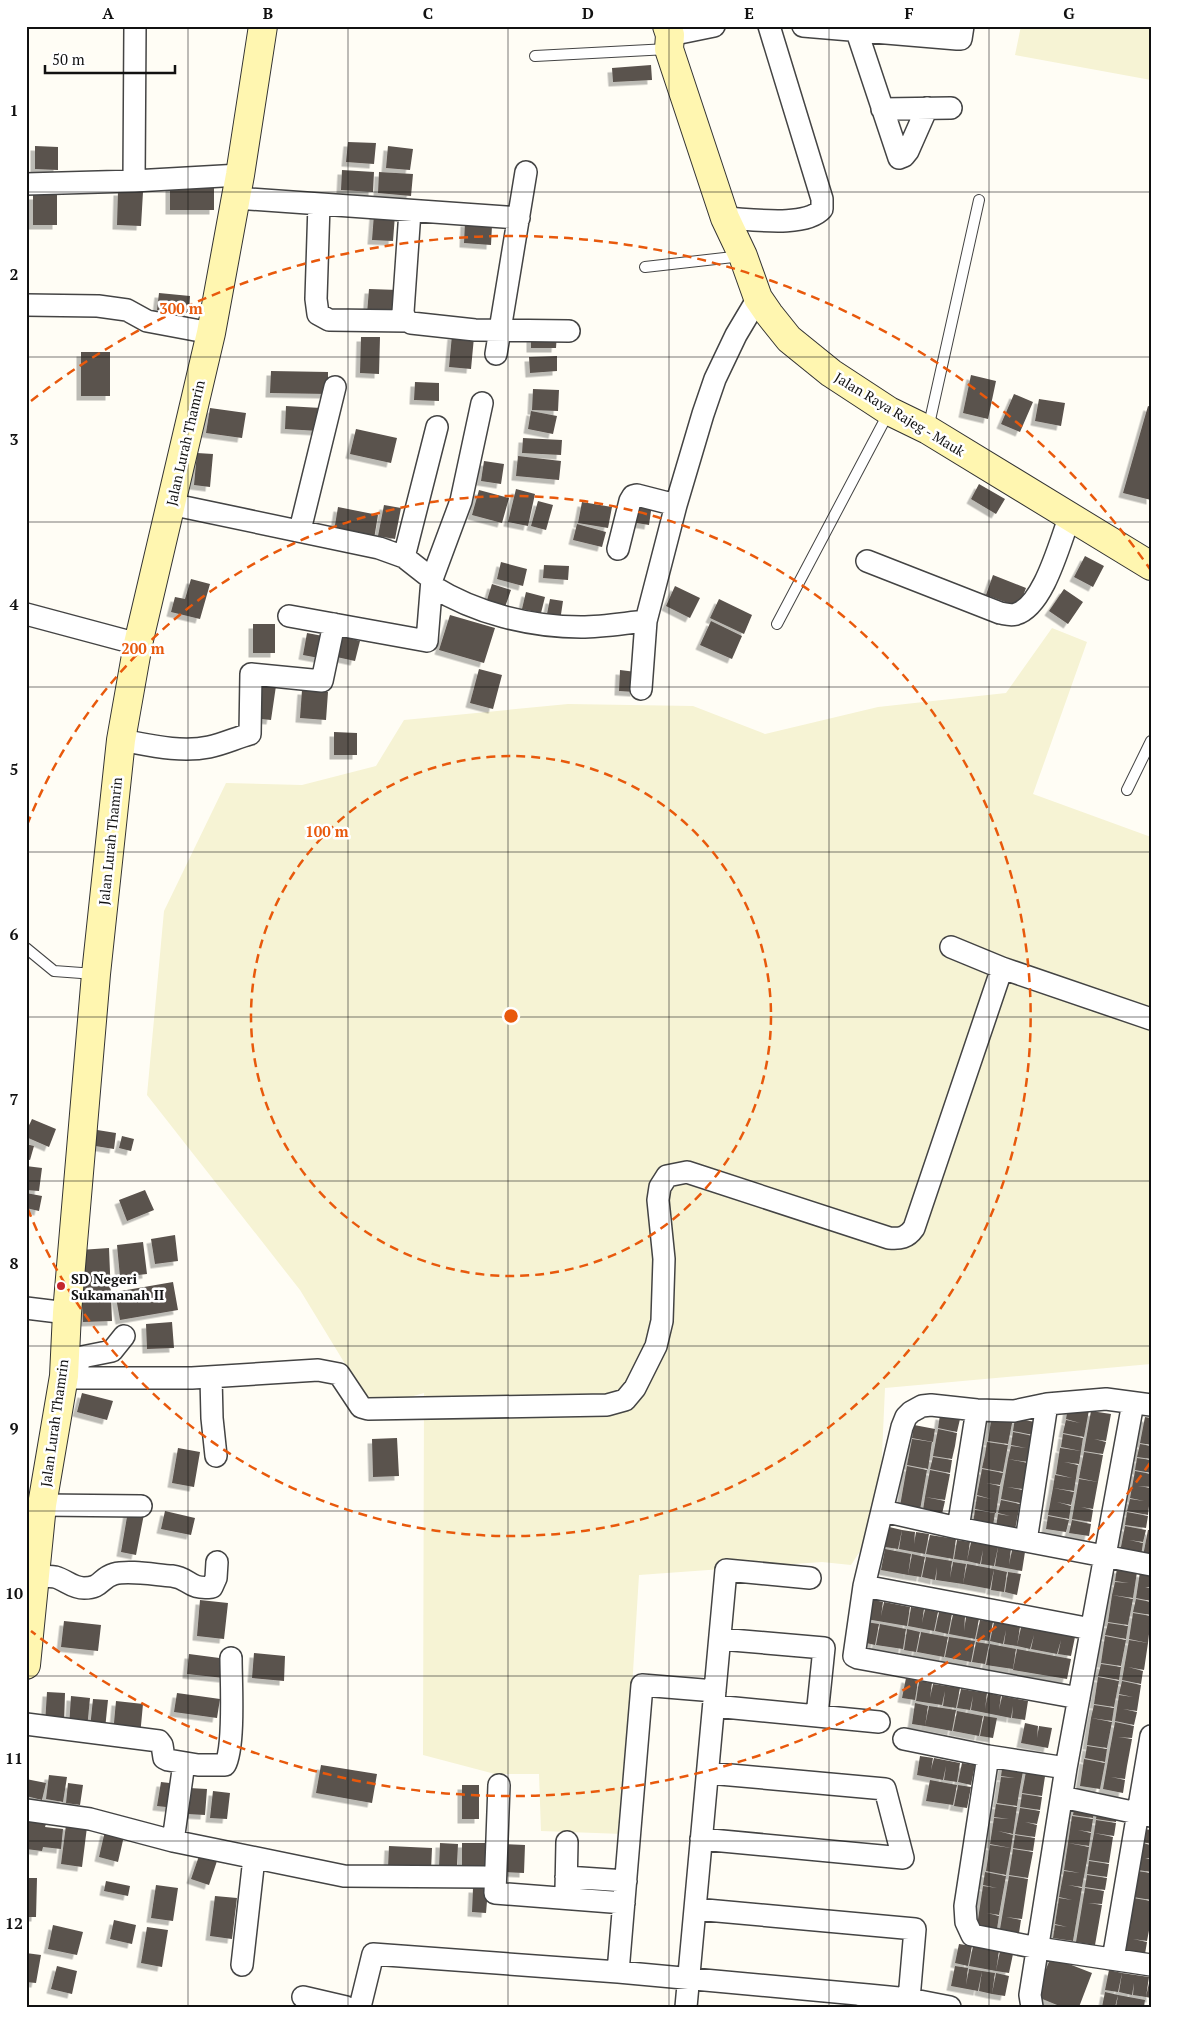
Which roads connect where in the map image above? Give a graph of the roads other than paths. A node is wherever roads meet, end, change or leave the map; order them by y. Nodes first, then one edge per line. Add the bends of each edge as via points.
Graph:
1 (134, 26) edge
2 (263, 26) edge
3 (714, 26) edge
4 (769, 26) edge
5 (803, 26) edge
6 (963, 26) edge
7 (858, 32) junction
8 (668, 37) edge
9 (535, 56) dead end
10 (927, 108) junction
11 (951, 108) dead end
12 (882, 109) junction
13 (526, 172) dead end
14 (134, 181) junction
15 (26, 184) edge
16 (237, 187) junction
17 (980, 200) dead end
18 (319, 204) junction
19 (410, 211) junction
20 (518, 218) junction
21 (725, 218) junction
22 (743, 256) junction
23 (645, 267) dead end
24 (758, 298) junction
25 (26, 304) edge
26 (408, 321) junction
27 (499, 331) junction
28 (569, 331) dead end
29 (211, 333) junction
30 (496, 354) dead end
31 (335, 387) dead end
32 (482, 403) dead end
33 (889, 411) junction
34 (437, 427) dead end
35 (928, 430) junction
36 (170, 504) junction
37 (676, 505) junction
38 (1070, 516) junction
39 (300, 530) junction
40 (618, 549) dead end
41 (404, 557) junction
42 (867, 561) dead end
43 (1151, 566) edge
44 (432, 582) junction
45 (26, 614) edge
46 (289, 616) dead end
47 (646, 621) junction
48 (334, 624) junction
49 (777, 624) dead end
50 (138, 644) junction
51 (640, 689) dead end
52 (121, 740) junction
53 (1151, 741) edge
54 (1126, 790) dead end
55 (26, 948) edge
56 (951, 948) dead end
57 (1002, 968) junction
58 (96, 974) junction
59 (1151, 1019) edge
60 (26, 1308) edge
61 (67, 1313) junction
62 (124, 1336) dead end
63 (69, 1377) junction
64 (211, 1377) junction
65 (1046, 1404) junction
66 (1142, 1404) edge
67 (978, 1410) junction
68 (216, 1456) dead end
69 (42, 1505) junction
70 (141, 1506) dead end
71 (882, 1512) junction
72 (958, 1528) junction
73 (1026, 1541) junction
74 (1104, 1557) junction
75 (217, 1562) dead end
76 (1151, 1564) edge
77 (36, 1577) junction
78 (810, 1578) dead end
79 (864, 1586) junction
80 (1091, 1629) junction
81 (720, 1639) junction
82 (231, 1658) dead end
83 (26, 1665) edge
84 (1079, 1698) junction
85 (714, 1699) junction
86 (817, 1716) junction
87 (879, 1722) dead end
88 (26, 1724) edge
89 (1151, 1736) edge
90 (904, 1739) dead end
91 (988, 1756) junction
92 (184, 1763) junction
93 (1066, 1768) junction
94 (708, 1773) junction
95 (499, 1784) dead end
96 (1062, 1797) junction
97 (26, 1810) edge
98 (1144, 1814) edge
99 (701, 1839) junction
100 (173, 1841) junction
101 (567, 1842) dead end
102 (254, 1858) junction
103 (484, 1876) dead end
104 (626, 1881) junction
105 (566, 1887) junction
106 (624, 1903) junction
107 (695, 1909) junction
108 (1038, 1948) junction
109 (1113, 1959) junction
110 (242, 1965) dead end
111 (1151, 1965) edge
112 (618, 1972) junction
113 (688, 1979) junction
114 (303, 1997) dead end
115 (909, 1999) junction
116 (868, 2001) edge
117 (346, 2007) edge
118 (360, 2007) edge
119 (686, 2007) edge
120 (950, 2007) edge
121 (1032, 2007) edge

1 - 14 street
2 - 16 street, Jalan Lurah Thamrin
3 - 8 street
4 - 21 street via 822,199 822,209 815,215 790,220
5 - 7 street
6 - 7 street via 961,39
7 - 12 street
8 - 9 lane
8 - 21 street, Jalan Raya Rajeg - Mauk
10 - 11 street
10 - 12 street
10 - 12 street via 902,158 898,156
13 - 20 street
14 - 15 street
14 - 16 street
16 - 18 street
16 - 29 street, Jalan Lurah Thamrin
17 - 35 lane
18 - 19 street
18 - 26 street via 318,314 329,320
19 - 20 street
19 - 26 street via 403,312
20 - 27 street
21 - 22 street, Jalan Raya Rajeg - Mauk
22 - 23 lane
22 - 24 street, Jalan Raya Rajeg - Mauk
24 - 33 street, Jalan Raya Rajeg - Mauk via 789,340 831,373
24 - 37 street via 715,379
25 - 29 street via 127,310 146,321
26 - 27 street
27 - 28 street
27 - 30 street
29 - 36 street, Jalan Lurah Thamrin
31 - 39 street
32 - 44 street via 461,501
33 - 35 street, Jalan Raya Rajeg - Mauk
33 - 49 lane
34 - 41 street
35 - 38 street, Jalan Raya Rajeg - Mauk
36 - 39 street
36 - 50 street, Jalan Lurah Thamrin
37 - 40 street via 633,496
37 - 47 street
38 - 42 street via 1036,598 1017,614 1000,614
38 - 43 street, Jalan Raya Rajeg - Mauk
39 - 41 street
41 - 44 street
44 - 47 street via 461,602 527,622 581,627
44 - 48 street via 427,641
45 - 50 street
46 - 48 street
47 - 51 street
48 - 52 street via 322,681 251,674 250,734 208,747 192,748
50 - 52 street, Jalan Lurah Thamrin
52 - 58 street, Jalan Lurah Thamrin
53 - 54 lane
55 - 58 lane via 54,971
56 - 57 street
57 - 59 street
57 - 64 street via 917,1219 910,1234 904,1238 889,1238 687,1172 667,1176 660,1187 658,1200 664,1259 662,1322 656,1346 635,1388 625,1400 607,1405 368,1409 361,1407 339,1374 330,1372 318,1370
58 - 61 street, Jalan Lurah Thamrin
60 - 61 street
61 - 63 street, Jalan Lurah Thamrin
62 - 63 street via 108,1353 82,1357
63 - 64 street
63 - 69 street, Jalan Lurah Thamrin
64 - 68 street
65 - 66 street via 1092,1400
65 - 67 street via 1014,1411
65 - 73 street
66 - 74 street
67 - 71 street via 931,1405 916,1408 906,1417
67 - 72 street
69 - 70 street
69 - 77 street, Jalan Lurah Thamrin
71 - 72 street
71 - 79 street
72 - 73 street
73 - 74 street
74 - 76 street
74 - 80 street
75 - 77 street via 214,1584 205,1588 193,1587 181,1577 140,1574 113,1574 98,1587 84,1588 69,1586 56,1577
77 - 83 street, Jalan Lurah Thamrin
78 - 81 street via 726,1570
79 - 80 street
79 - 84 street via 854,1652 856,1658
80 - 84 street
81 - 85 street
81 - 86 street via 824,1648
82 - 92 street via 228,1760 221,1766
84 - 93 street
85 - 86 street
85 - 94 street
85 - 104 street via 642,1685
86 - 87 street
88 - 92 street via 159,1741 164,1758
89 - 98 street
90 - 91 street
91 - 93 street
91 - 108 street via 965,1906 966,1922 972,1935
92 - 100 street
93 - 96 street
94 - 99 street
94 - 99 street via 884,1789 903,1858
95 - 105 street via 495,1893
96 - 98 street
96 - 108 street
97 - 100 street via 90,1819
98 - 109 street
99 - 107 street
100 - 102 street
101 - 105 street
102 - 103 street via 344,1876
102 - 110 street
104 - 105 street
104 - 106 street
105 - 106 street
106 - 112 street
107 - 113 street
107 - 115 street via 915,1929
108 - 109 street
108 - 121 street via 1030,1995
109 - 111 street
112 - 113 street
112 - 118 street via 373,1954
113 - 116 street
113 - 119 street
114 - 117 street
115 - 116 street
115 - 120 street

